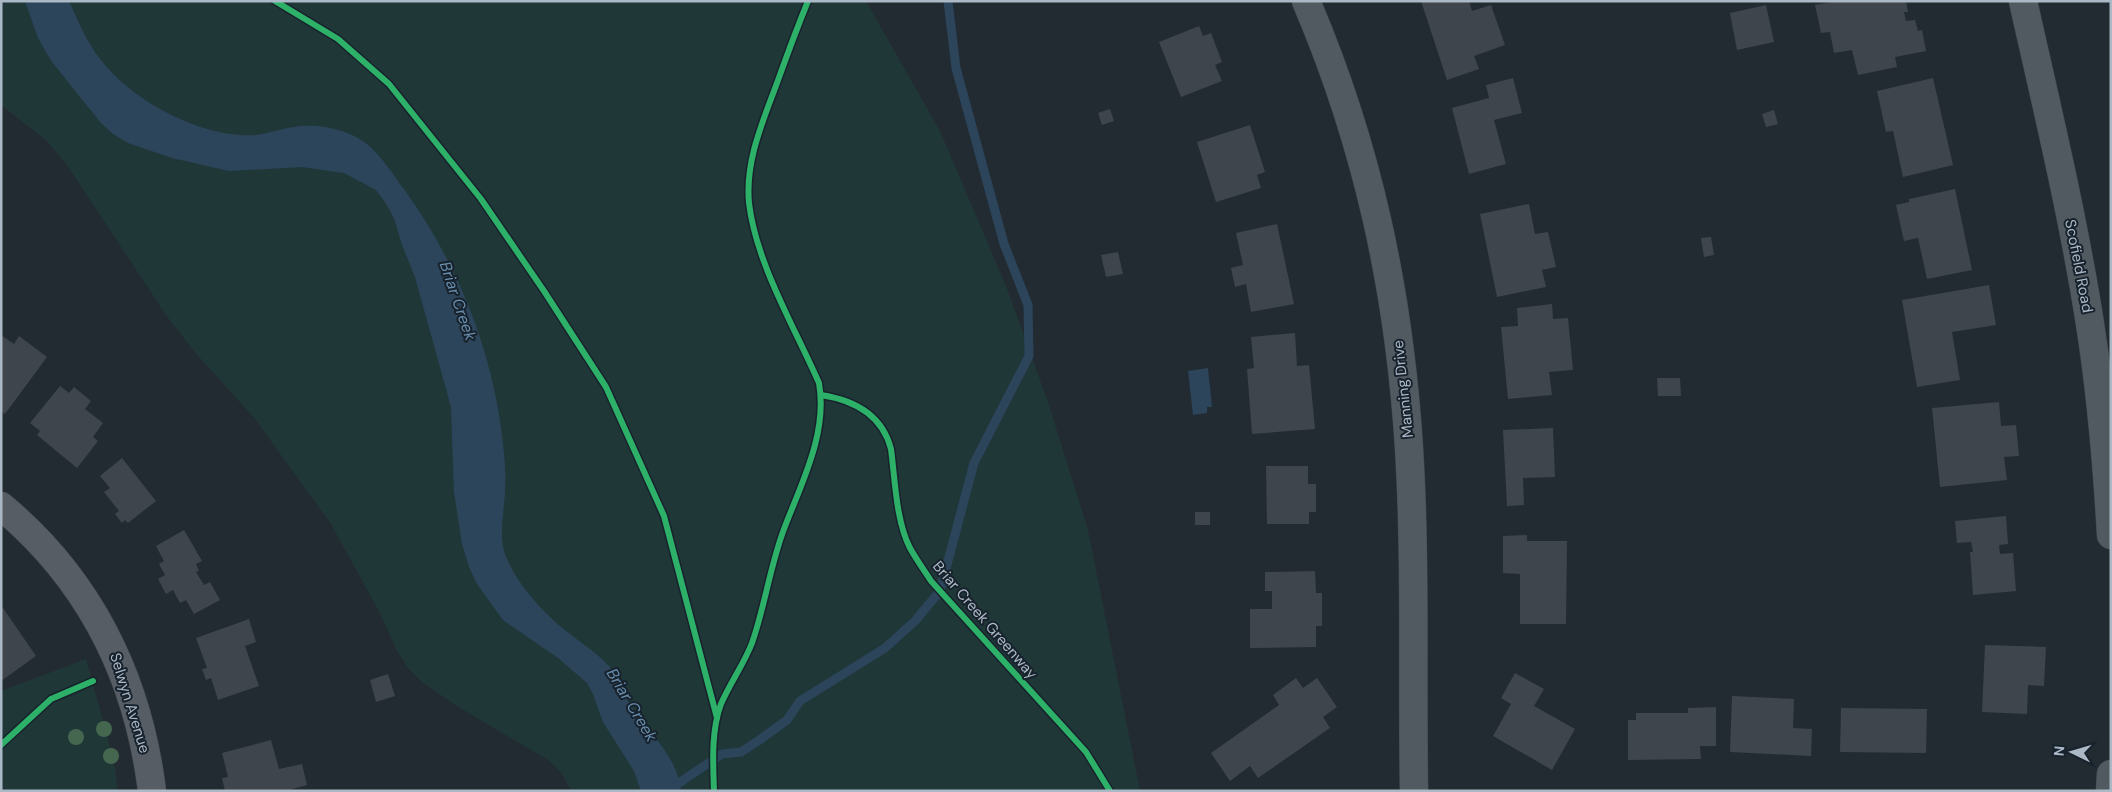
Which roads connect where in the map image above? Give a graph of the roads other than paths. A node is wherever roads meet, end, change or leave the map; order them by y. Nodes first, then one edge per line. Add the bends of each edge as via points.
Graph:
1 (1306, 1) edge
2 (2023, 1) edge
3 (1, 506) edge
4 (2111, 535) edge
5 (2111, 774) edge
6 (152, 791) edge
7 (1414, 791) edge
8 (2110, 791) edge

1 - 7 street, Manning Drive via 1337,77 1361,150 1384,246 1397,328 1406,402 1411,491
2 - 4 street, Scofield Road via 2062,175 2090,323
3 - 6 street, Selwyn Avenue via 32,534 73,580 109,640 134,708
5 - 8 street

